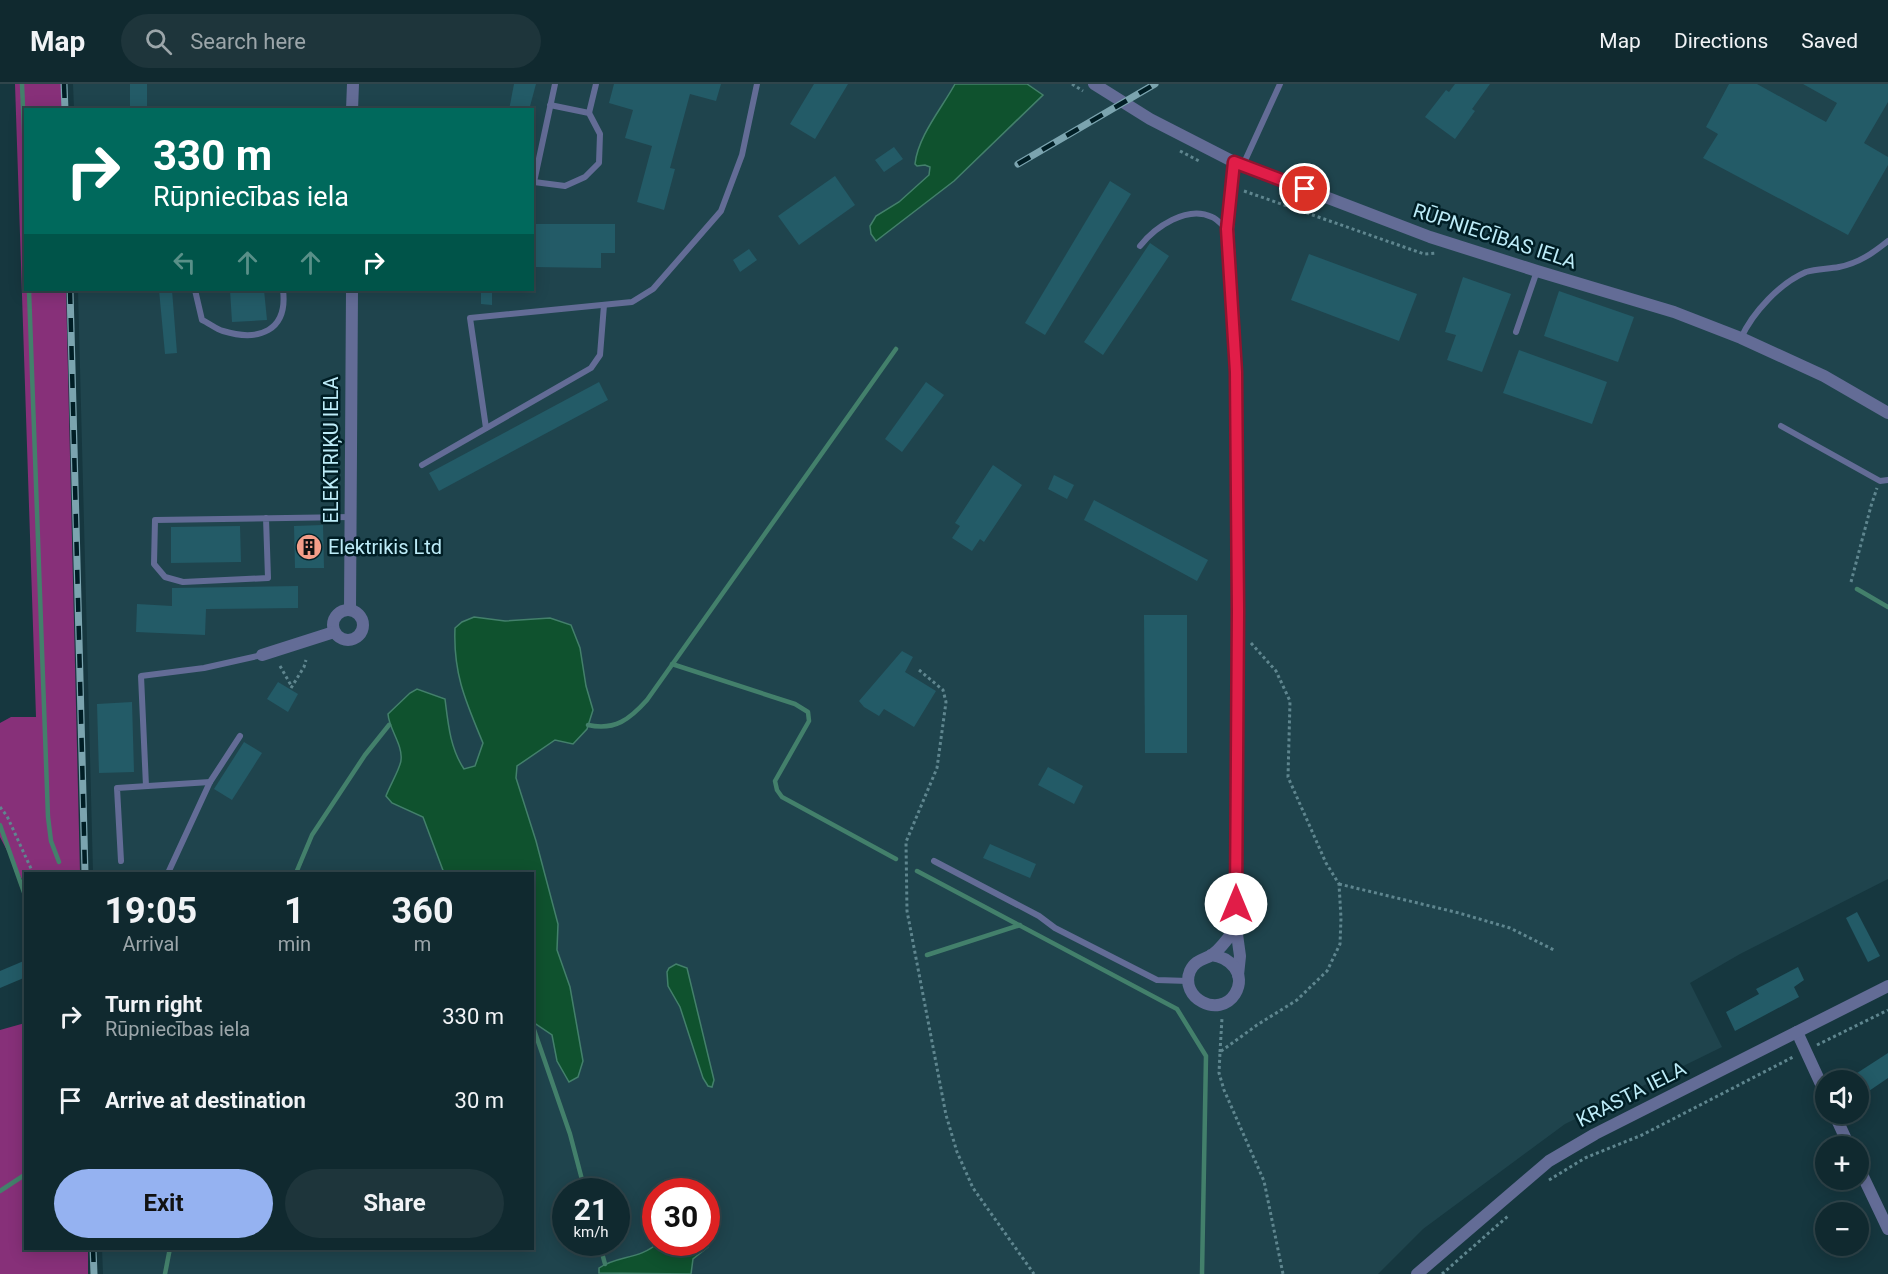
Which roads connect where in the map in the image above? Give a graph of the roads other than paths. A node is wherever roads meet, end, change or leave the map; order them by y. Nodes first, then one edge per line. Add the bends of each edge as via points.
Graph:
1 (353, 84) edge
2 (555, 84) edge
3 (596, 84) edge
4 (757, 84) edge
5 (1094, 84) edge
6 (1280, 84) edge
7 (550, 105) junction
8 (352, 108) edge
9 (589, 113) junction
10 (1239, 164) junction
11 (1227, 229) junction
12 (1888, 241) edge
13 (1140, 246) dead end
14 (1537, 272) junction
15 (195, 291) edge
16 (283, 291) edge
17 (352, 291) edge
18 (604, 305) junction
19 (1516, 332) dead end
20 (1741, 338) junction
21 (1888, 413) edge
22 (1781, 426) dead end
23 (486, 428) junction
24 (422, 465) dead end
25 (1888, 480) edge
26 (351, 516) junction
27 (266, 518) junction
28 (350, 610) junction
29 (334, 633) junction
30 (262, 655) joint
31 (240, 736) dead end
32 (210, 782) junction
33 (146, 786) junction
34 (121, 861) dead end
35 (934, 861) dead end
36 (168, 872) edge
37 (1236, 927) junction
38 (1211, 955) junction
39 (1238, 975) junction
40 (1188, 981) junction
41 (1888, 986) edge
42 (1797, 1032) junction
43 (1815, 1072) edge
44 (1869, 1189) edge
45 (1888, 1229) edge
46 (1417, 1274) edge

1 - 8 street
2 - 7 lane
3 - 9 lane
4 - 18 lane via 742,155 721,211 653,289 632,302
5 - 10 street, RŪPNIECĪBAS IELA via 1150,119
6 - 10 lane
7 - 9 lane
7 - 9 lane via 534,182 565,186 585,177 598,163 600,134
10 - 11 street
10 - 14 street, RŪPNIECĪBAS IELA via 1430,237
11 - 13 lane via 1211,217 1193,214 1177,218 1148,235
11 - 37 street via 1236,372
12 - 20 lane via 1868,257 1791,280 1755,313
14 - 19 lane
14 - 20 street, RŪPNIECĪBAS IELA via 1674,312
15 - 16 lane via 202,320 221,331 245,335 267,332 276,326 285,305
17 - 26 street, ELEKTRIĶU IELA
18 - 23 lane via 600,355 591,368
18 - 23 lane via 470,318
20 - 21 street, RŪPNIECĪBAS IELA via 1824,376
22 - 25 lane via 1880,481
23 - 24 lane
26 - 27 lane
26 - 28 street, ELEKTRIĶU IELA
27 - 27 lane via 155,520 154,564 165,577 183,582 268,578
28 - 29 street via 335,616
28 - 29 street, ELEKTRIĶU IELA via 360,614 364,624 361,634 347,641
29 - 30 street, ELEKTRIĶU IELA
30 - 33 lane via 141,676
31 - 32 lane
32 - 33 lane
32 - 36 lane
33 - 34 lane via 117,788
35 - 40 lane via 1157,980
37 - 38 street
37 - 39 street
38 - 39 street via 1228,960
38 - 40 street via 1195,964
39 - 40 street via 1235,993 1221,1005 1212,1006 1195,998
41 - 42 street, KRASTA IELA
42 - 43 street
42 - 46 street, KRASTA IELA via 1549,1161
44 - 45 street

